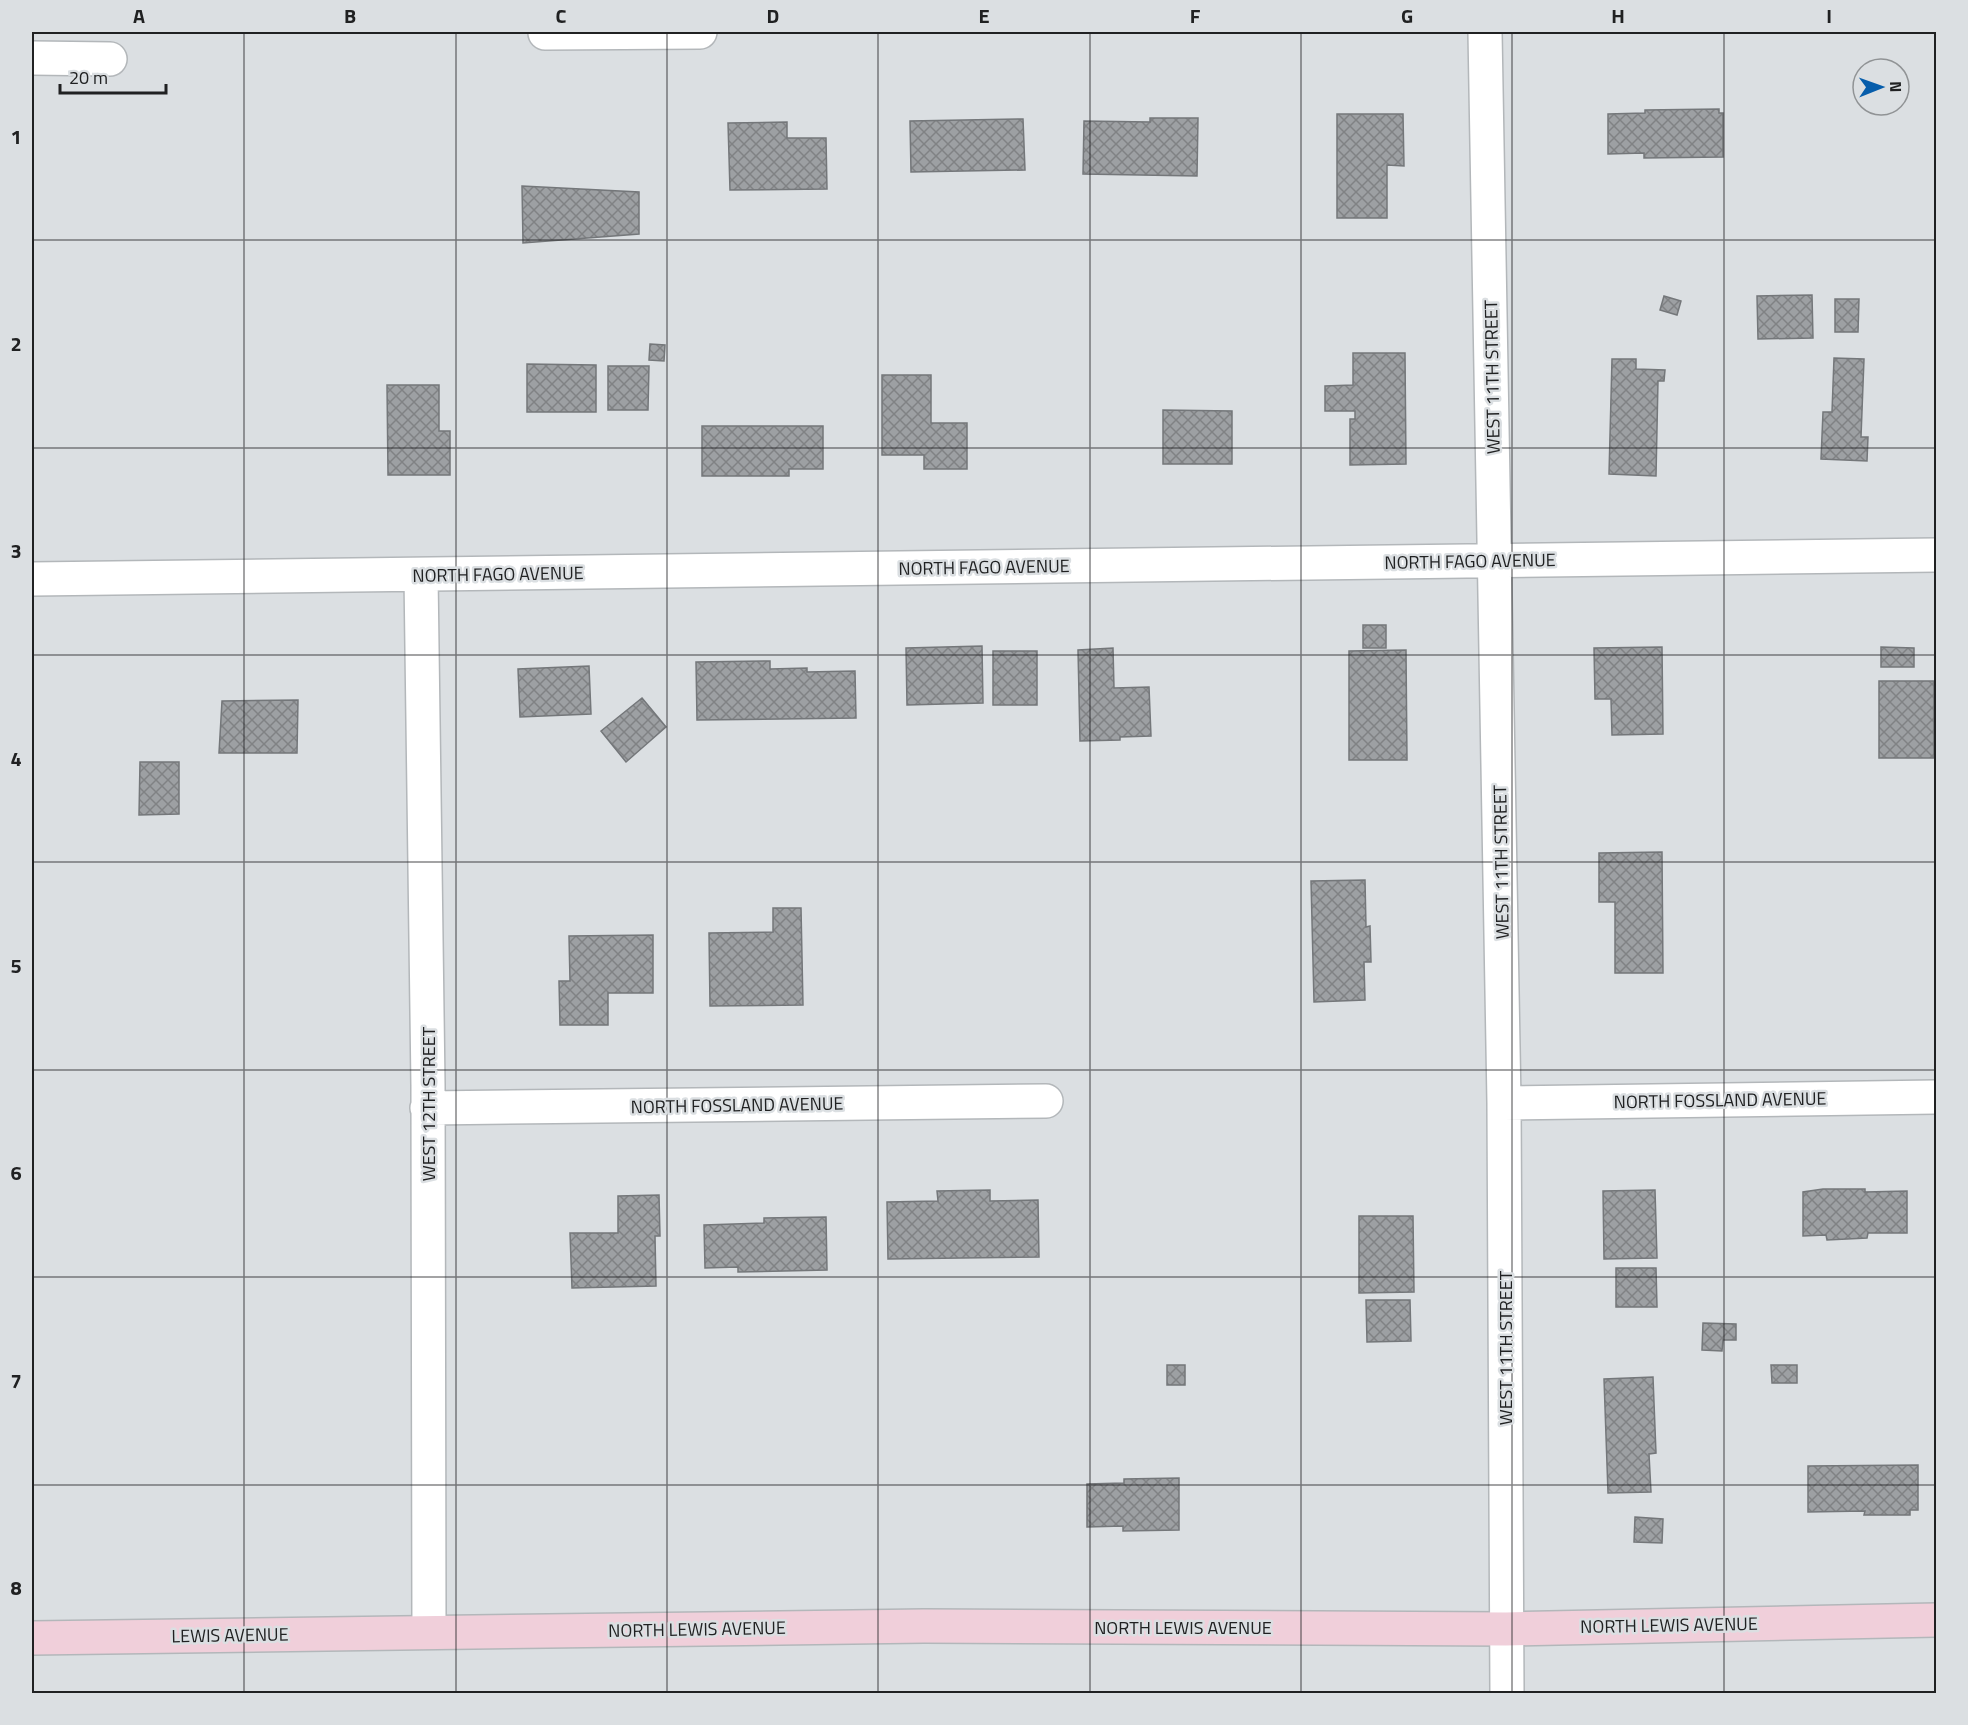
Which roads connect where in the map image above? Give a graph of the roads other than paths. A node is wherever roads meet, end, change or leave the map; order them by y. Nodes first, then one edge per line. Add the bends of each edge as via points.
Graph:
1 (700, 32) edge
2 (1485, 32) edge
3 (545, 33) edge
4 (32, 58) edge
5 (110, 59) dead end
6 (1936, 555) edge
7 (1496, 560) junction
8 (421, 575) junction
9 (32, 579) edge
10 (1936, 1097) edge
11 (1046, 1101) dead end
12 (1504, 1103) junction
13 (428, 1108) junction
14 (1936, 1620) edge
15 (1506, 1629) junction
16 (429, 1632) junction
17 (32, 1638) edge
18 (1507, 1694) edge

1 - 3 street
2 - 7 street, WEST 11TH STREET
4 - 5 street
6 - 7 street, NORTH FAGO AVENUE
7 - 8 street, NORTH FAGO AVENUE
7 - 12 street, WEST 11TH STREET
8 - 9 street, NORTH FAGO AVENUE
8 - 13 street, WEST 12TH STREET
10 - 12 street, NORTH FOSSLAND AVENUE
11 - 13 street, NORTH FOSSLAND AVENUE
12 - 15 street, WEST 11TH STREET
13 - 16 street, WEST 12TH STREET
14 - 15 main road, NORTH LEWIS AVENUE
15 - 16 main road, NORTH LEWIS AVENUE via 924,1626
15 - 18 street, WEST 11TH STREET
16 - 17 main road, LEWIS AVENUE

